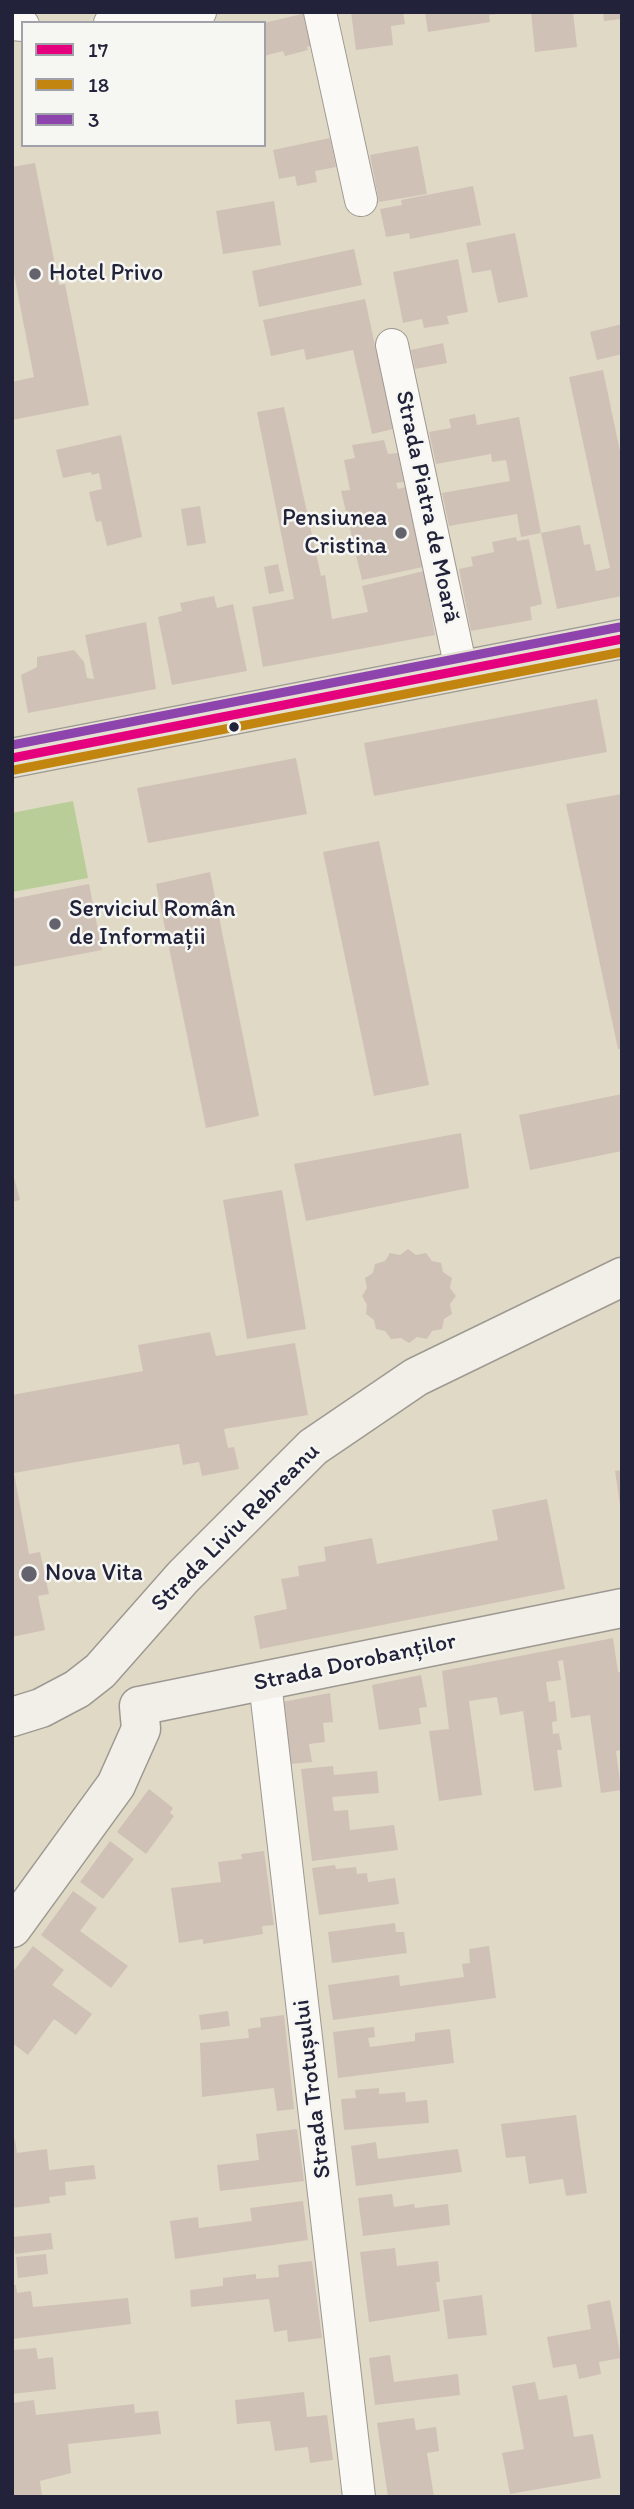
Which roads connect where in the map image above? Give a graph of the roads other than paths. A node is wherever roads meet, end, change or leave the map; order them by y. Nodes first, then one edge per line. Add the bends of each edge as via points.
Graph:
1 (14, 12) edge
2 (200, 12) edge
3 (320, 12) edge
4 (12, 17) edge
5 (126, 21) edge
6 (361, 200) dead end
7 (392, 345) dead end
8 (622, 639) edge
9 (461, 669) junction
10 (12, 758) edge
11 (622, 1277) edge
12 (622, 1608) edge
13 (100, 1671) junction
14 (265, 1682) junction
15 (139, 1706) junction
16 (12, 1717) edge
17 (12, 1928) edge
18 (359, 2497) edge

1 - 4 street
2 - 5 street
3 - 6 street
7 - 9 street, Strada Piatra de Moară
8 - 9 main road
9 - 10 main road
11 - 13 street, Strada Liviu Rebreanu via 416,1377 313,1447 183,1577
12 - 14 street, Strada Dorobanților
13 - 15 street
13 - 16 street, Strada Liviu Rebreanu via 41,1708
14 - 15 street, Strada Dorobanților
14 - 18 street, Strada Trotușului
15 - 17 street via 141,1729 116,1785

